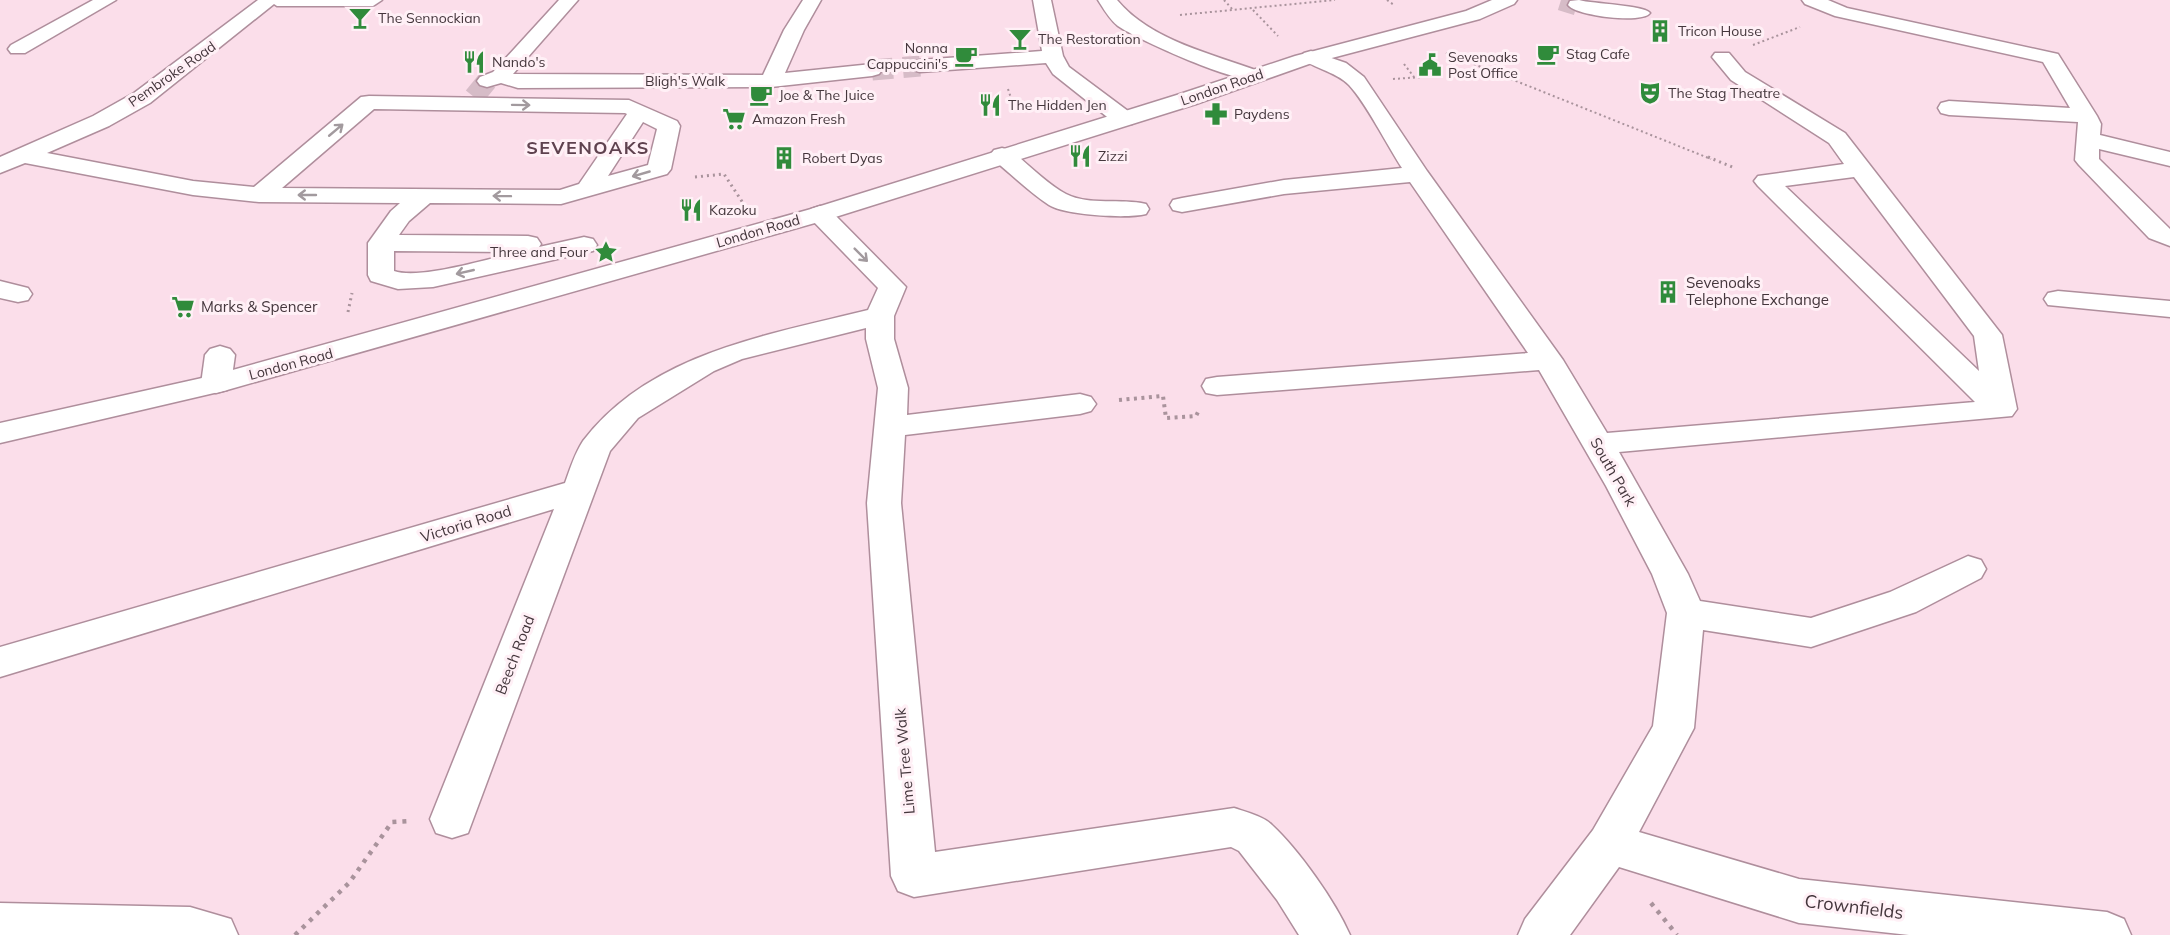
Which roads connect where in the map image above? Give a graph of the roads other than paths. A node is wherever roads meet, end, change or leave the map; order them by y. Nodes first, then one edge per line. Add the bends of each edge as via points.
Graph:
1 (107, 0) edge
2 (270, 0) edge
3 (277, 0) edge
4 (373, 0) edge
5 (569, 0) edge
6 (812, 0) edge
7 (1042, 0) edge
8 (1107, 0) edge
9 (1508, 0) edge
10 (1816, 2) edge
11 (1884, 2) dead end
12 (1577, 5) dead end
13 (1641, 14) dead end
14 (18, 49) dead end
15 (1053, 56) junction
16 (1311, 57) junction
17 (1722, 57) road end
18 (920, 66) tunnel mouth
19 (872, 70) tunnel mouth
20 (1254, 76) junction
21 (771, 81) junction
22 (482, 89) junction
23 (1949, 108) dead end
24 (639, 112) junction
25 (2085, 116) junction
26 (1124, 120) junction
27 (2088, 140) junction
28 (309, 153) junction
29 (1002, 155) junction
30 (24, 156) junction
31 (2170, 159) edge
32 (0, 166) edge
33 (1860, 169) junction
34 (1417, 174) junction
35 (193, 188) junction
36 (587, 190) junction
37 (260, 195) junction
38 (424, 195) junction
39 (1182, 205) dead end
40 (1137, 209) dead end
41 (820, 214) junction
42 (2170, 238) edge
43 (381, 243) junction
44 (584, 245) junction
45 (591, 279) junction
46 (2058, 299) dead end
47 (2170, 309) edge
48 (880, 316) junction
49 (220, 355) dead end
50 (1548, 360) junction
51 (216, 384) junction
52 (1216, 386) dead end
53 (1080, 404) dead end
54 (2001, 409) junction
55 (892, 427) junction
56 (0, 433) edge
57 (1596, 444) junction
58 (579, 490) junction
59 (1968, 569) dead end
60 (1686, 613) junction
61 (0, 662) edge
62 (452, 819) dead end
63 (1608, 844) junction
64 (0, 925) edge
65 (214, 935) edge
66 (1326, 935) edge
67 (1542, 935) edge
68 (2107, 935) edge

1 - 14 street
2 - 30 street, Pembroke Road via 142,98
3 - 4 street
5 - 22 street
6 - 21 street
7 - 15 street
8 - 20 street via 1124,21 1172,46
9 - 16 street, London Road via 1473,15
10 - 11 street
10 - 25 street via 1842,12 2051,58
12 - 13 street
15 - 18 street
15 - 26 street via 1060,70
16 - 20 street, London Road
16 - 34 street, South Park via 1339,67 1357,81
17 - 33 street via 1738,76 1837,138
19 - 21 street, Bligh's Walk
20 - 26 street, London Road
21 - 22 street, Bligh's Walk via 518,82
22 -> 24 street via 629,107
28 -> 22 street via 369,102
23 - 25 street
24 - 36 street
24 -> 36 street via 669,126 659,169
25 - 27 street via 2090,124
26 - 29 street, London Road
27 - 31 street
27 - 42 street via 2087,160 2158,233
28 - 35 street via 238,180
28 - 37 street
29 - 40 street via 1059,201 1105,209
29 - 41 street, London Road
30 - 32 street, Pembroke Road
30 - 35 street
33 - 54 street via 1988,335
33 - 54 street via 1766,181
34 - 39 street via 1284,187
34 - 50 street, South Park
35 - 37 street
36 -> 38 street via 561,197
38 -> 37 street
38 - 43 street via 400,216
41 - 45 street, London Road
41 -> 48 street, Lime Tree Walk via 892,287
43 - 44 street
44 -> 43 street via 432,279 398,281 381,275
44 - 45 street
45 - 51 street, London Road
46 - 47 street
48 - 55 street, Lime Tree Walk via 880,339 893,388
48 - 58 street via 732,352 703,365 627,411 595,448
49 - 51 street
50 - 52 street
50 - 57 street, South Park
51 - 56 street, London Road
53 - 55 street
54 - 57 street
55 - 66 street, Lime Tree Walk via 884,503 914,876 1234,828 1255,837
57 - 60 street, South Park via 1670,574
58 - 61 street, Victoria Road
58 - 62 street, Beech Road
59 - 60 street via 1903,602 1811,633
60 - 63 street, South Park via 1673,729
63 - 67 street, South Park
63 - 68 street, Crownfields via 1798,901
64 - 65 street via 190,929

